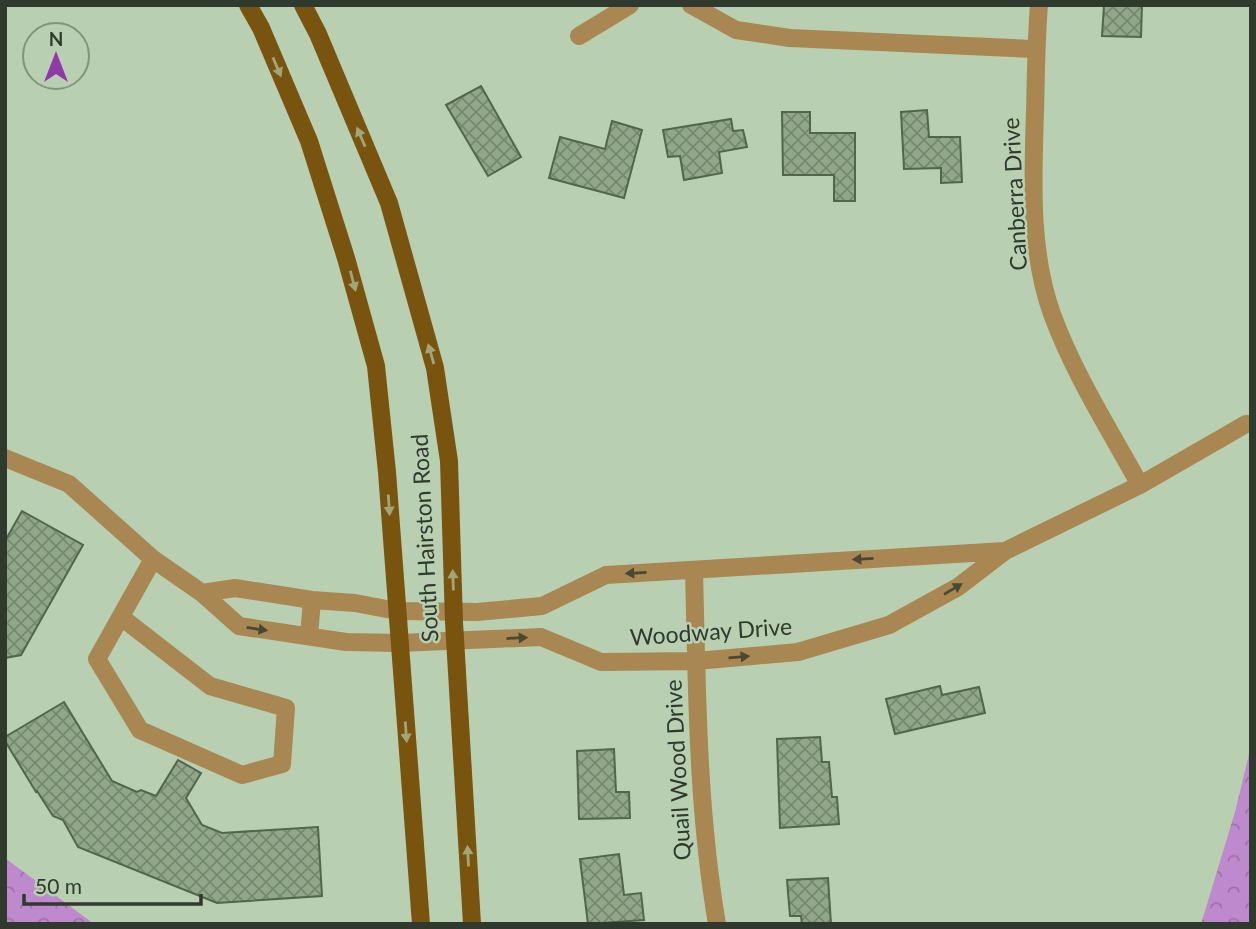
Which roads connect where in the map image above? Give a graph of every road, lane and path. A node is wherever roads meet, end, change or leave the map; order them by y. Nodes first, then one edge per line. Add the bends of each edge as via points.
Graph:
1 (248, 5) edge
2 (303, 5) edge
3 (630, 5) edge
4 (691, 5) edge
5 (1039, 5) edge
6 (579, 36) dead end
7 (1035, 49) junction
8 (1251, 424) edge
9 (5, 458) edge
10 (1140, 485) junction
11 (1005, 551) junction
12 (153, 559) junction
13 (694, 570) junction
14 (202, 593) junction
15 (312, 600) junction
16 (397, 611) junction
17 (454, 612) junction
18 (121, 617) junction
19 (309, 636) junction
20 (455, 641) junction
21 (400, 643) junction
22 (696, 661) junction
23 (421, 924) edge
24 (472, 924) edge
25 (717, 924) edge

1 -> 16 main road, South Hairston Road via 309,141 376,366
17 -> 2 main road, South Hairston Road via 449,461 435,369 389,203
3 - 6 street
4 - 7 street via 736,30 790,38
5 - 7 street, Canberra Drive
7 - 10 street, Canberra Drive via 1034,170 1043,279 1052,313 1076,367
8 - 10 street, Woodway Drive
9 - 12 street, Woodway Drive via 69,484
10 - 11 street, Woodway Drive
11 -> 13 street, Woodway Drive
22 -> 11 street, Woodway Drive via 798,652 889,625 958,587
12 - 14 street, Woodway Drive
12 - 18 street
13 -> 17 street, Woodway Drive via 606,575 542,606
13 - 22 street, Quail Wood Drive
14 - 15 street, Woodway Drive via 235,588
14 -> 19 street, Woodway Drive via 239,626
15 - 16 street, Woodway Drive
15 - 19 street
16 - 17 street, Woodway Drive
16 - 21 main road, South Hairston Road
17 - 20 main road, South Hairston Road
18 - 18 street via 97,659 140,730 242,775 282,764 286,708 210,686
19 - 21 street, Woodway Drive
20 - 21 street, Woodway Drive
20 -> 22 street, Woodway Drive via 541,637 601,662
24 -> 20 main road, South Hairston Road
21 -> 23 main road, South Hairston Road
22 - 25 street, Quail Wood Drive via 705,839

